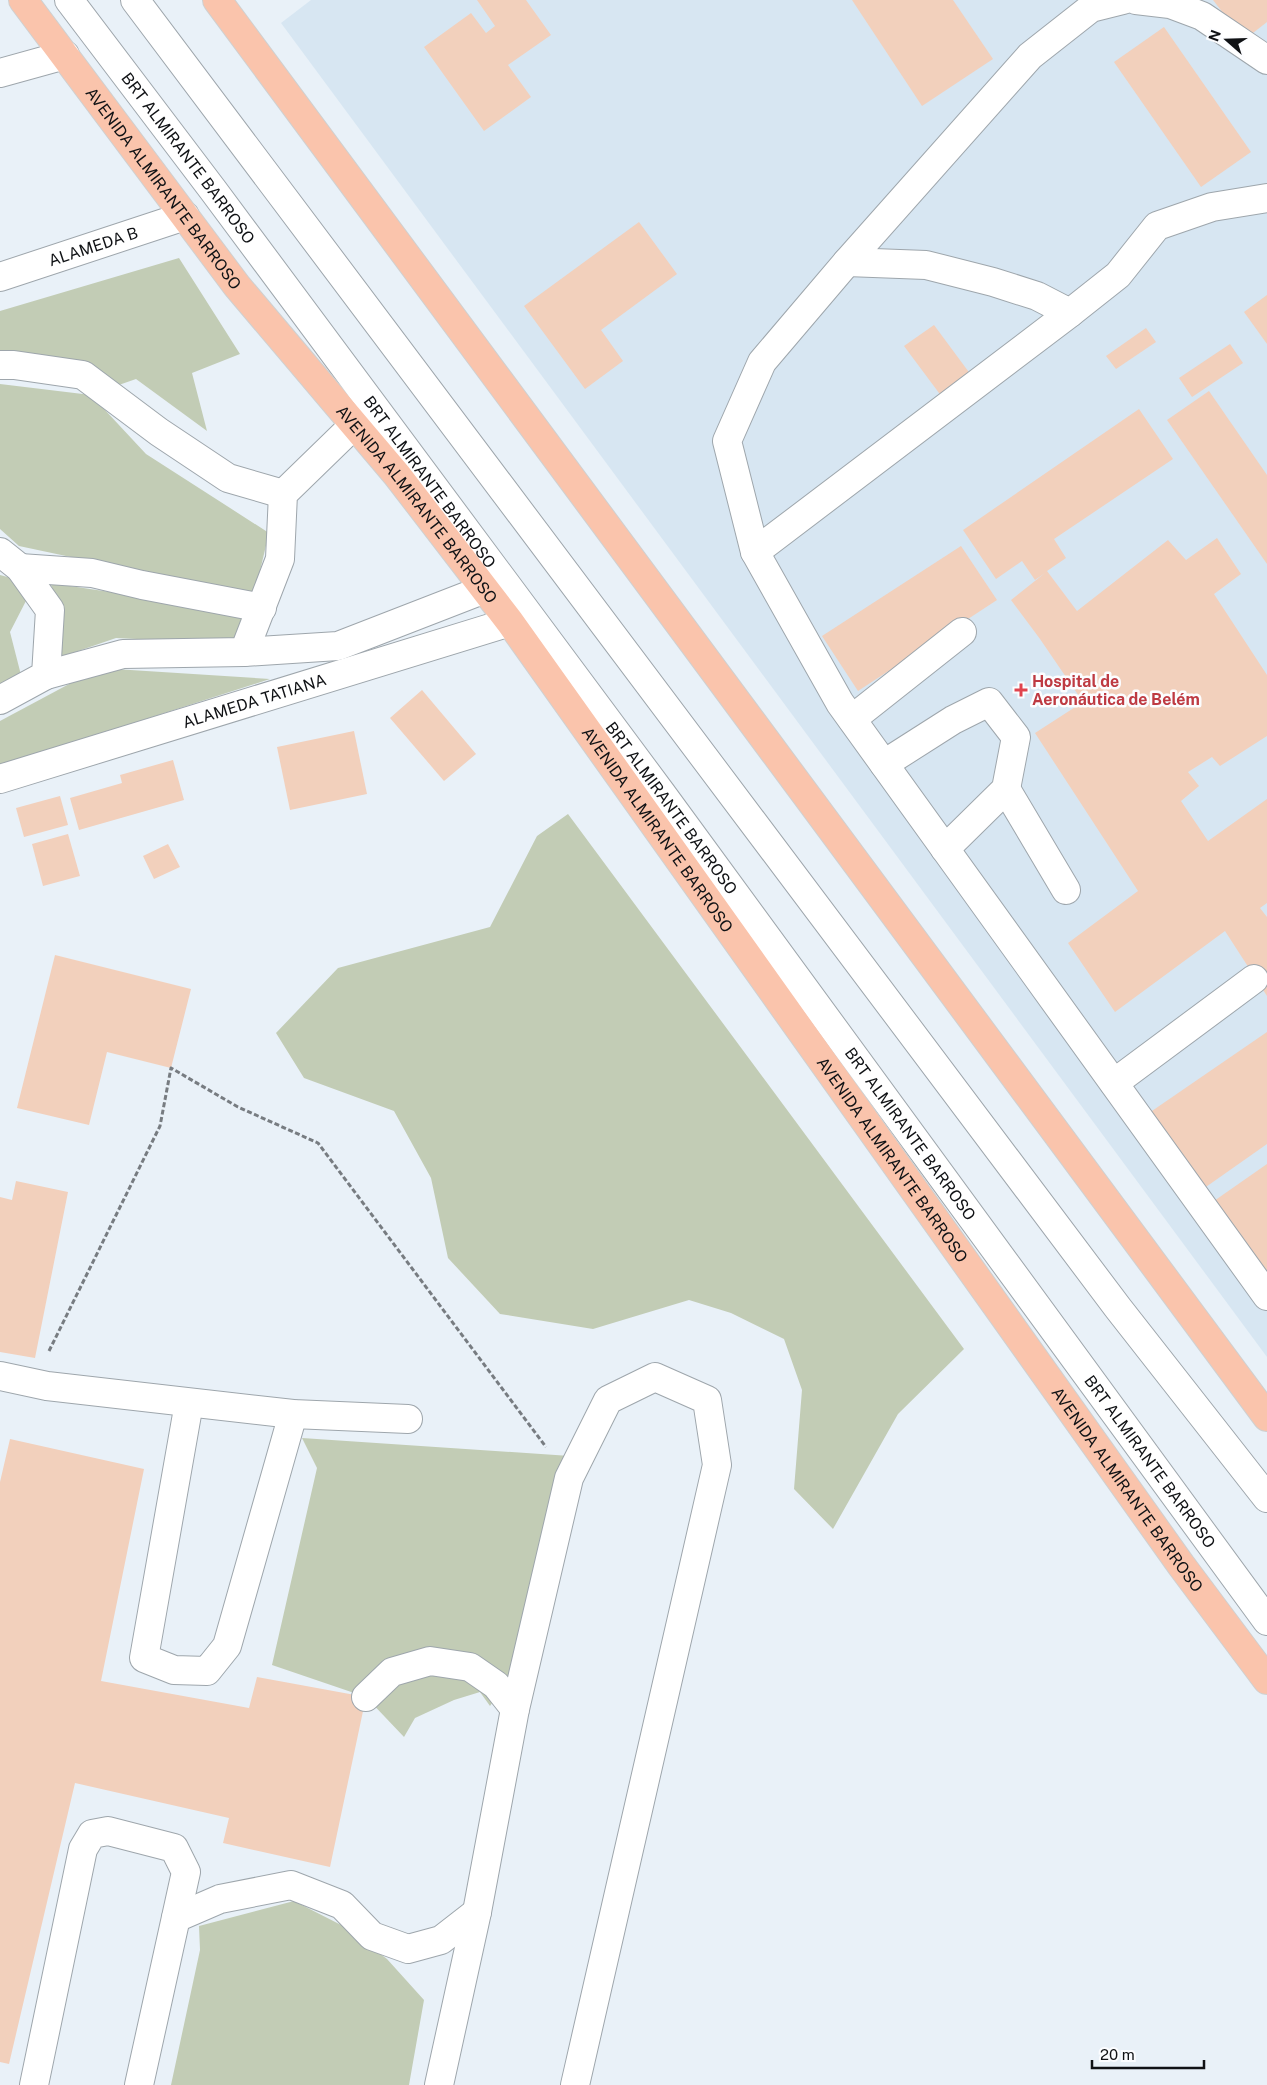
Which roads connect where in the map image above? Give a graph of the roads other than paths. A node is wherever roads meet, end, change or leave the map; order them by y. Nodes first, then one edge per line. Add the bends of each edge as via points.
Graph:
1 (23, 0) edge
2 (68, 0) edge
3 (135, 0) edge
4 (217, 0) edge
5 (1123, 0) edge
6 (1136, 0) edge
7 (65, 55) junction
8 (1267, 60) edge
9 (0, 73) edge
10 (1267, 198) edge
11 (185, 216) junction
12 (847, 262) junction
13 (0, 277) edge
14 (1070, 313) junction
15 (0, 365) edge
16 (354, 424) junction
17 (283, 494) junction
18 (755, 552) junction
19 (10, 560) edge
20 (484, 589) junction
21 (262, 608) junction
22 (510, 622) junction
23 (962, 632) dead end
24 (244, 652) junction
25 (46, 675) junction
26 (0, 700) edge
27 (852, 719) junction
28 (884, 764) junction
29 (0, 779) edge
30 (1006, 789) junction
31 (946, 849) junction
32 (1066, 890) dead end
33 (1254, 979) dead end
34 (1114, 1083) junction
35 (1267, 1296) edge
36 (0, 1376) edge
37 (190, 1403) junction
38 (293, 1414) junction
39 (1267, 1417) edge
40 (408, 1419) dead end
41 (1267, 1498) edge
42 (1267, 1621) edge
43 (1267, 1680) edge
44 (366, 1697) dead end
45 (516, 1709) junction
46 (477, 1912) junction
47 (176, 1918) junction
48 (34, 2085) edge
49 (138, 2085) edge
50 (439, 2085) edge
51 (575, 2085) edge

1 - 7 highway, AVENIDA ALMIRANTE BARROSO
2 - 42 street, BRT ALMIRANTE BARROSO via 662,794
3 - 41 street via 1118,1308
4 - 39 highway
5 - 12 street via 1091,8 1030,56
6 - 8 street via 1170,4 1202,16
7 - 9 street
7 - 11 highway, AVENIDA ALMIRANTE BARROSO
10 - 14 street via 1212,208 1157,226 1118,275
11 - 13 street, ALAMEDA B
11 - 16 highway, AVENIDA ALMIRANTE BARROSO via 237,286
12 - 14 street via 926,265 1037,296
12 - 18 street via 762,362 727,441
14 - 18 street
15 - 17 street via 83,374 159,432 228,478
16 - 17 street
16 - 20 highway, AVENIDA ALMIRANTE BARROSO
17 - 21 street via 280,559
18 - 27 street
19 - 21 street via 92,573 142,586
19 - 25 street via 50,610
20 - 22 highway, AVENIDA ALMIRANTE BARROSO
20 - 24 street via 338,646
21 - 24 street
22 - 29 street, ALAMEDA TATIANA
22 - 43 highway, AVENIDA ALMIRANTE BARROSO via 1180,1565
23 - 27 street
24 - 25 street via 123,654
25 - 26 street
27 - 28 street
28 - 30 street via 953,720 989,702 1016,737
28 - 31 street
30 - 31 street
30 - 32 street
31 - 34 street
33 - 34 street
34 - 35 street
36 - 37 street via 47,1386
37 - 38 street
37 - 38 street via 144,1658 174,1670 207,1671 227,1646
38 - 40 street
44 - 45 street via 392,1672 430,1661 470,1667 496,1685
45 - 46 street
45 - 51 street via 569,1478 608,1400 655,1377 707,1400 717,1465
46 - 47 street via 441,1940 408,1949 372,1936 342,1905 292,1884 220,1899
46 - 50 street
47 - 48 street via 186,1872 174,1848 108,1831 92,1834 82,1849
47 - 49 street

